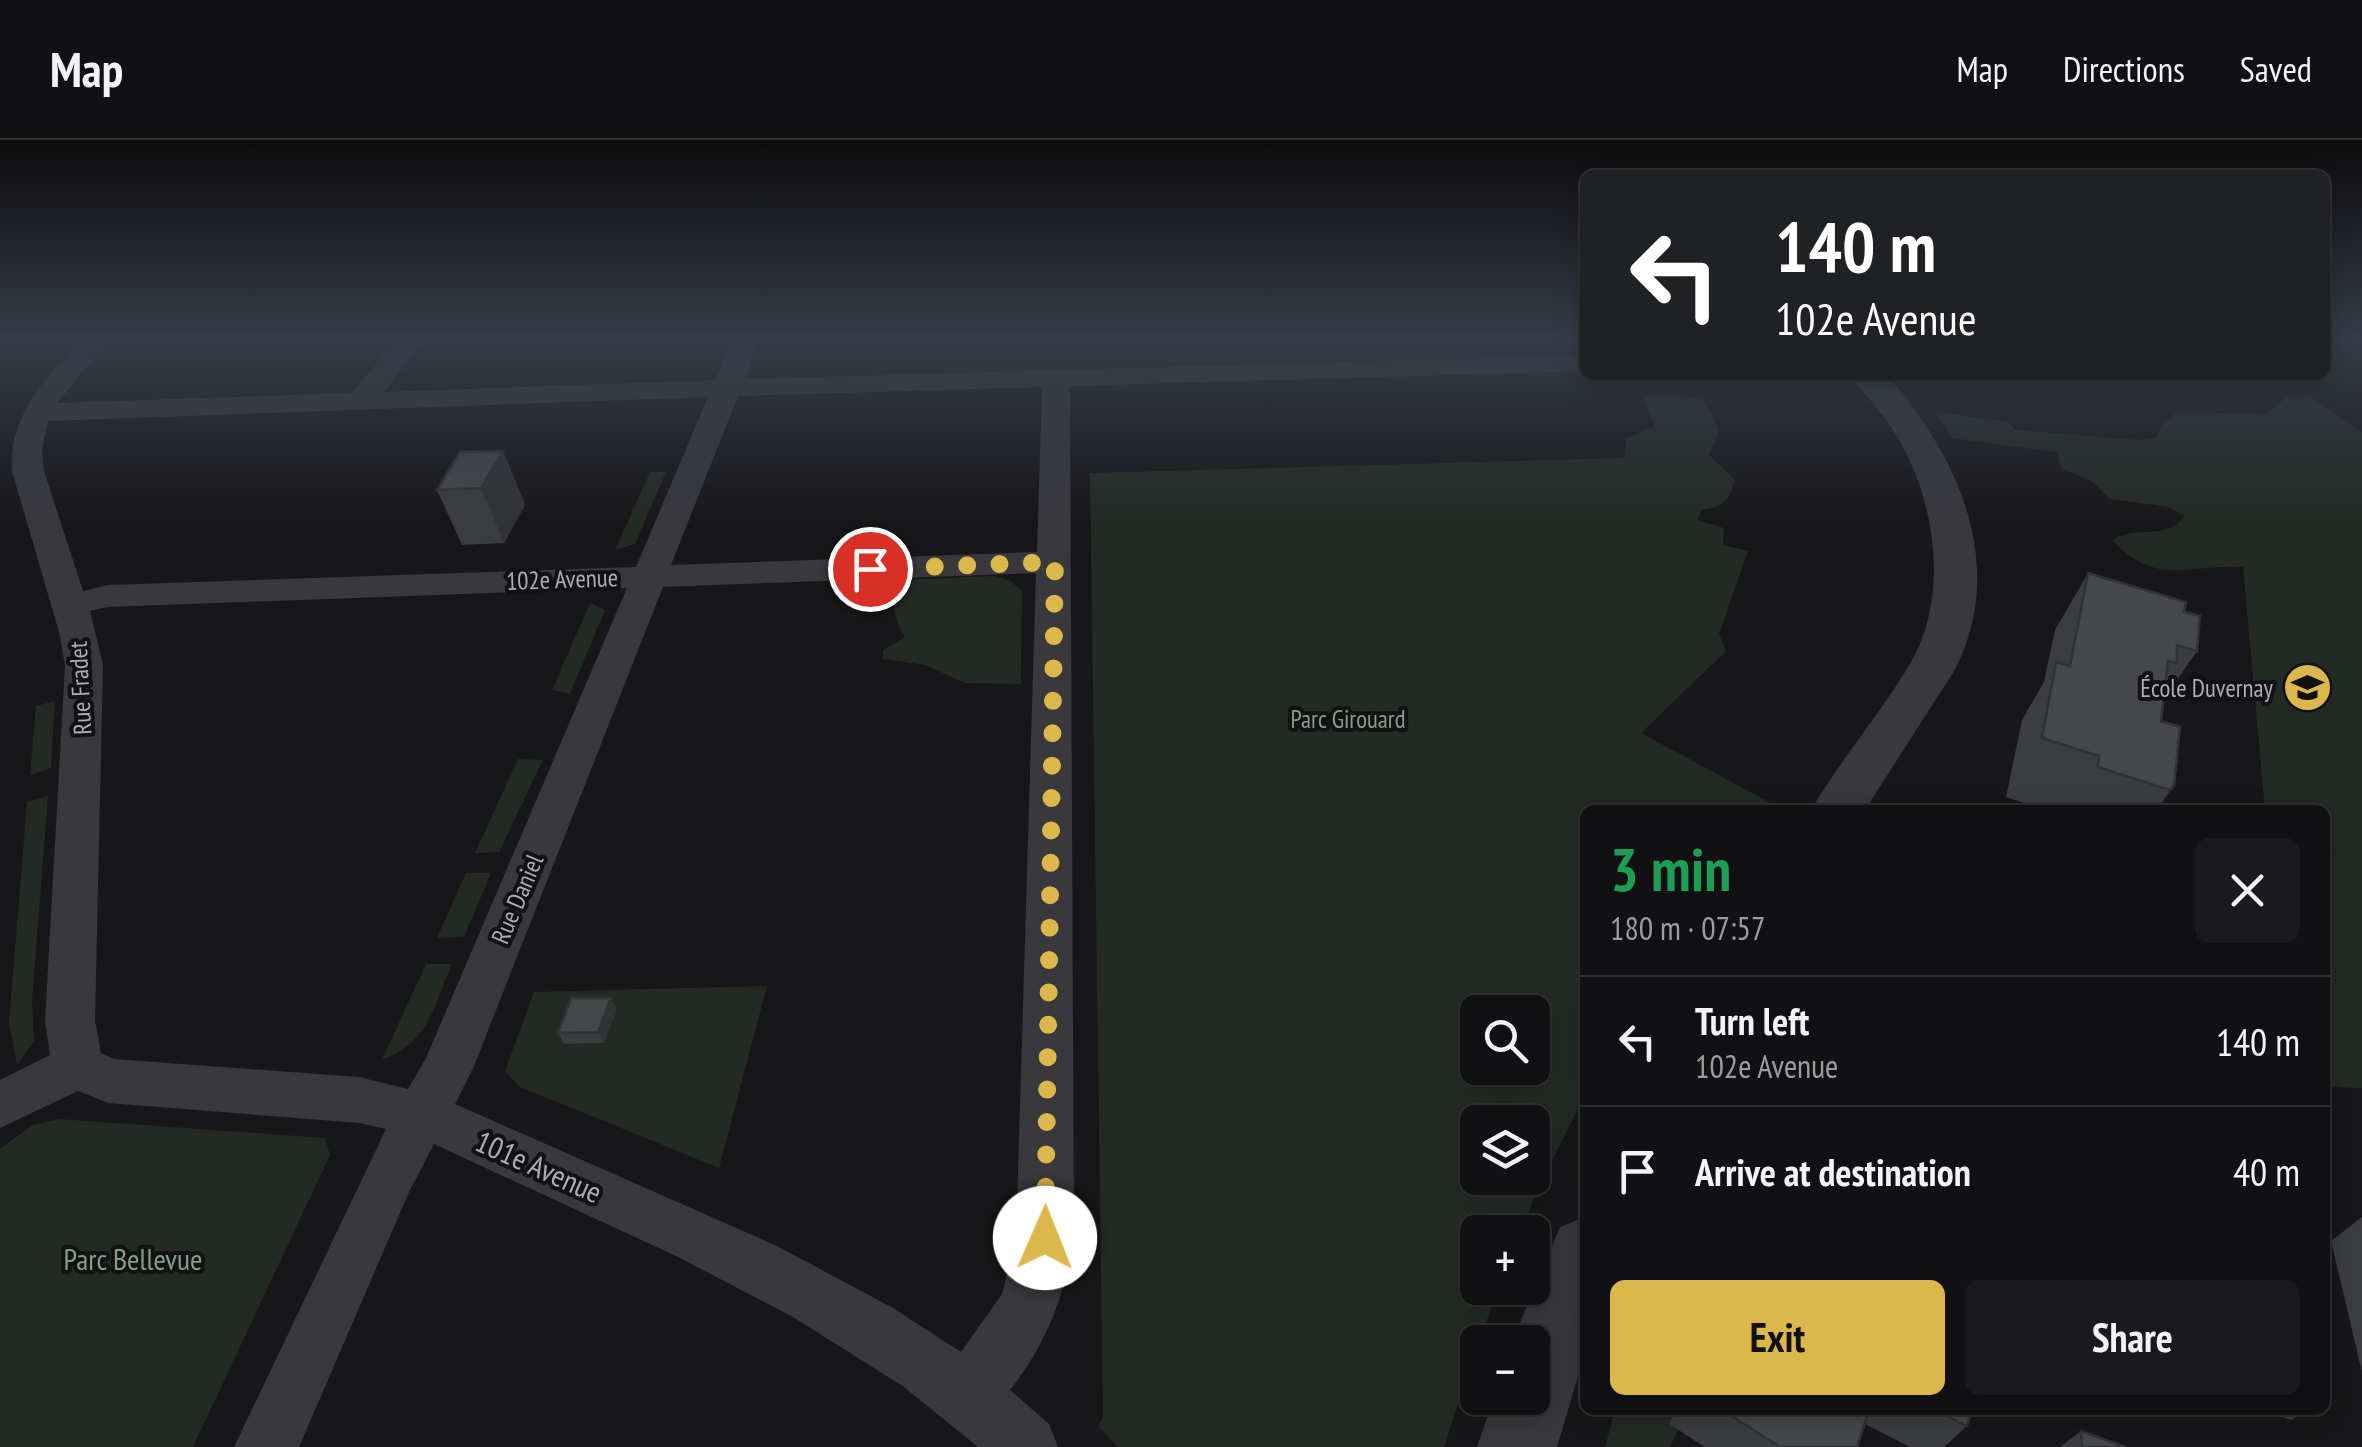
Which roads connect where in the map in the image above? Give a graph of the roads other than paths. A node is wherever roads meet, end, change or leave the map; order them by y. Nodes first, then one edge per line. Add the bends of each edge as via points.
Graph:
1 (45, 402) edge
2 (334, 402) edge
3 (722, 402) edge
4 (1056, 402) edge
5 (1890, 402) edge
6 (36, 413) junction
7 (1055, 562) junction
8 (651, 577) junction
9 (70, 605) junction
10 (1841, 805) edge
11 (78, 1066) junction
12 (0, 1105) edge
13 (421, 1115) junction
14 (1580, 1263) edge
15 (967, 1393) junction
16 (266, 1447) edge
17 (1026, 1447) edge
18 (1518, 1447) edge

1 - 6 street, Rue Fradet
2 - 6 street
3 - 8 street, Rue Daniel
4 - 7 street
5 - 10 street via 1939,476 1953,526 1955,580 1936,661
6 - 9 street, Rue Fradet via 25,437 26,462
7 - 8 street, 102e Avenue
7 - 15 street via 1045,1238 1024,1320
8 - 9 street, 102e Avenue via 108,596
8 - 13 street, Rue Daniel via 448,1066
9 - 11 street, Rue Fradet via 86,690 70,986
11 - 12 street
11 - 13 street, 101e Avenue via 108,1081 359,1100
13 - 15 street, 101e Avenue via 776,1278
13 - 16 street, Rue Daniel
14 - 18 street
15 - 17 street, 101e Avenue

